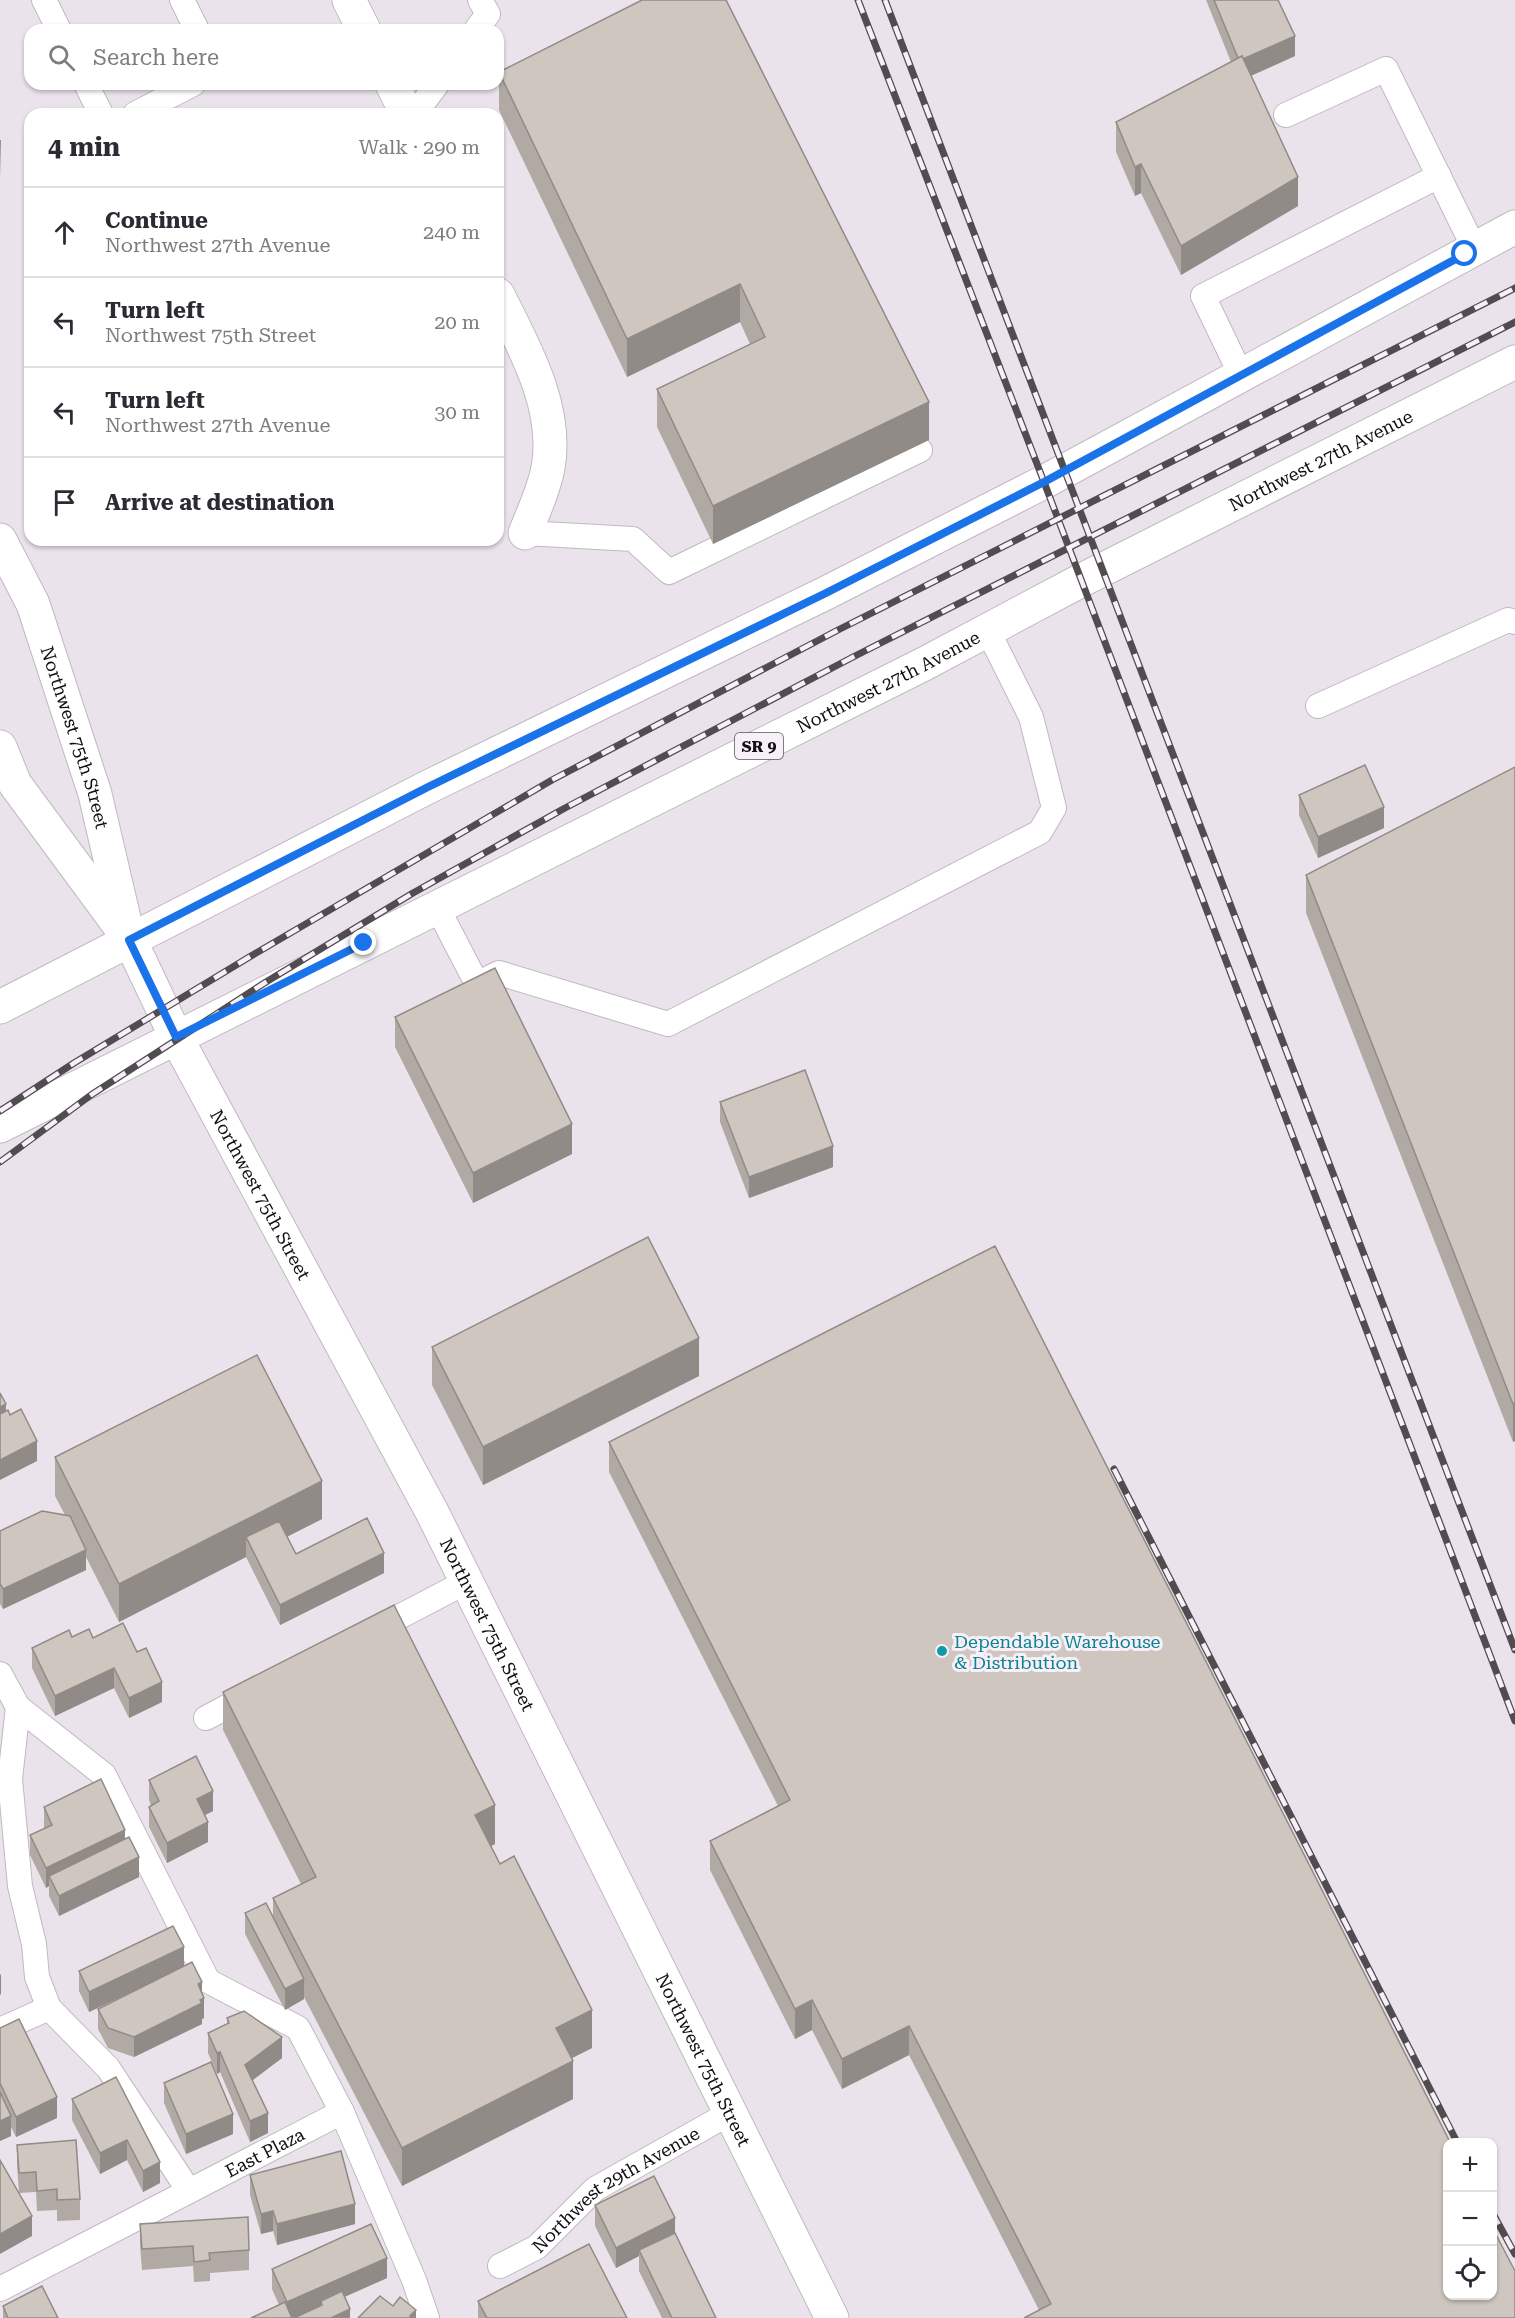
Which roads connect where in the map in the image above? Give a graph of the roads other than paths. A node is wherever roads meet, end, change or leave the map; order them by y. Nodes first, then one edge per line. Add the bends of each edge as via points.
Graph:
1 (44, 0) edge
2 (182, 0) edge
3 (349, 0) edge
4 (480, 0) edge
5 (56, 24) edge
6 (194, 24) edge
7 (361, 24) edge
8 (480, 24) edge
9 (89, 90) edge
10 (181, 90) edge
11 (395, 90) edge
12 (433, 90) edge
13 (98, 108) edge
14 (147, 108) edge
15 (404, 108) edge
16 (419, 108) edge
17 (1286, 115) dead end
18 (1439, 176) junction
19 (1515, 227) edge
20 (1474, 248) junction
21 (504, 307) edge
22 (1515, 362) edge
23 (1241, 375) junction
24 (920, 450) dead end
25 (525, 533) joint
26 (0, 540) edge
27 (1515, 622) edge
28 (988, 631) junction
29 (1318, 706) dead end
30 (0, 747) edge
31 (437, 907) junction
32 (129, 940) junction
33 (0, 1007) edge
34 (176, 1037) junction
35 (0, 1126) edge
36 (466, 1582) junction
37 (351, 1642) edge
38 (0, 1674) edge
39 (268, 1685) edge
40 (18, 1707) junction
41 (206, 1718) dead end
42 (48, 2008) junction
43 (0, 2030) edge
44 (342, 2112) junction
45 (730, 2113) junction
46 (189, 2191) junction
47 (500, 2266) dead end
48 (0, 2289) edge
49 (823, 2315) edge
50 (427, 2318) edge

1 - 5 lane
2 - 6 lane
3 - 7 main road
4 - 8 lane via 488,14
9 - 13 lane
10 - 14 lane
11 - 15 main road
12 - 16 lane
17 - 18 lane via 1386,69
18 - 20 lane
18 - 23 lane via 1203,296
19 - 20 main road
20 - 23 main road
21 - 25 main road via 537,381 547,412 550,444 548,470
22 - 28 main road, Northwest 27th Avenue / SR 9
23 - 32 main road via 847,582 428,787
24 - 25 lane via 669,572 633,539
26 - 32 main road, Northwest 75th Street via 33,604 95,794
27 - 29 lane via 1508,620
28 - 31 main road, Northwest 27th Avenue / SR 9
28 - 31 lane via 1031,717 1054,808 1040,832 668,1023 499,973 476,982
30 - 32 main road, Northwest 75th Street via 15,784
31 - 34 main road, Northwest 27th Avenue / SR 9
32 - 33 main road
32 - 34 main road, Northwest 75th Street
34 - 35 main road, Northwest 27th Avenue / SR 9
34 - 36 main road, Northwest 75th Street
36 - 37 lane
36 - 45 main road, Northwest 75th Street
38 - 40 lane
39 - 41 lane
40 - 42 lane via 10,1779 20,1886 34,1944 37,1977
40 - 44 lane via 104,1775 208,1981 298,2028
42 - 43 lane
42 - 46 lane via 108,2068
44 - 46 lane, East Plaza
44 - 50 lane
45 - 47 lane, Northwest 29th Avenue via 595,2189 537,2247
45 - 49 main road, Northwest 75th Street
46 - 48 lane, East Plaza

